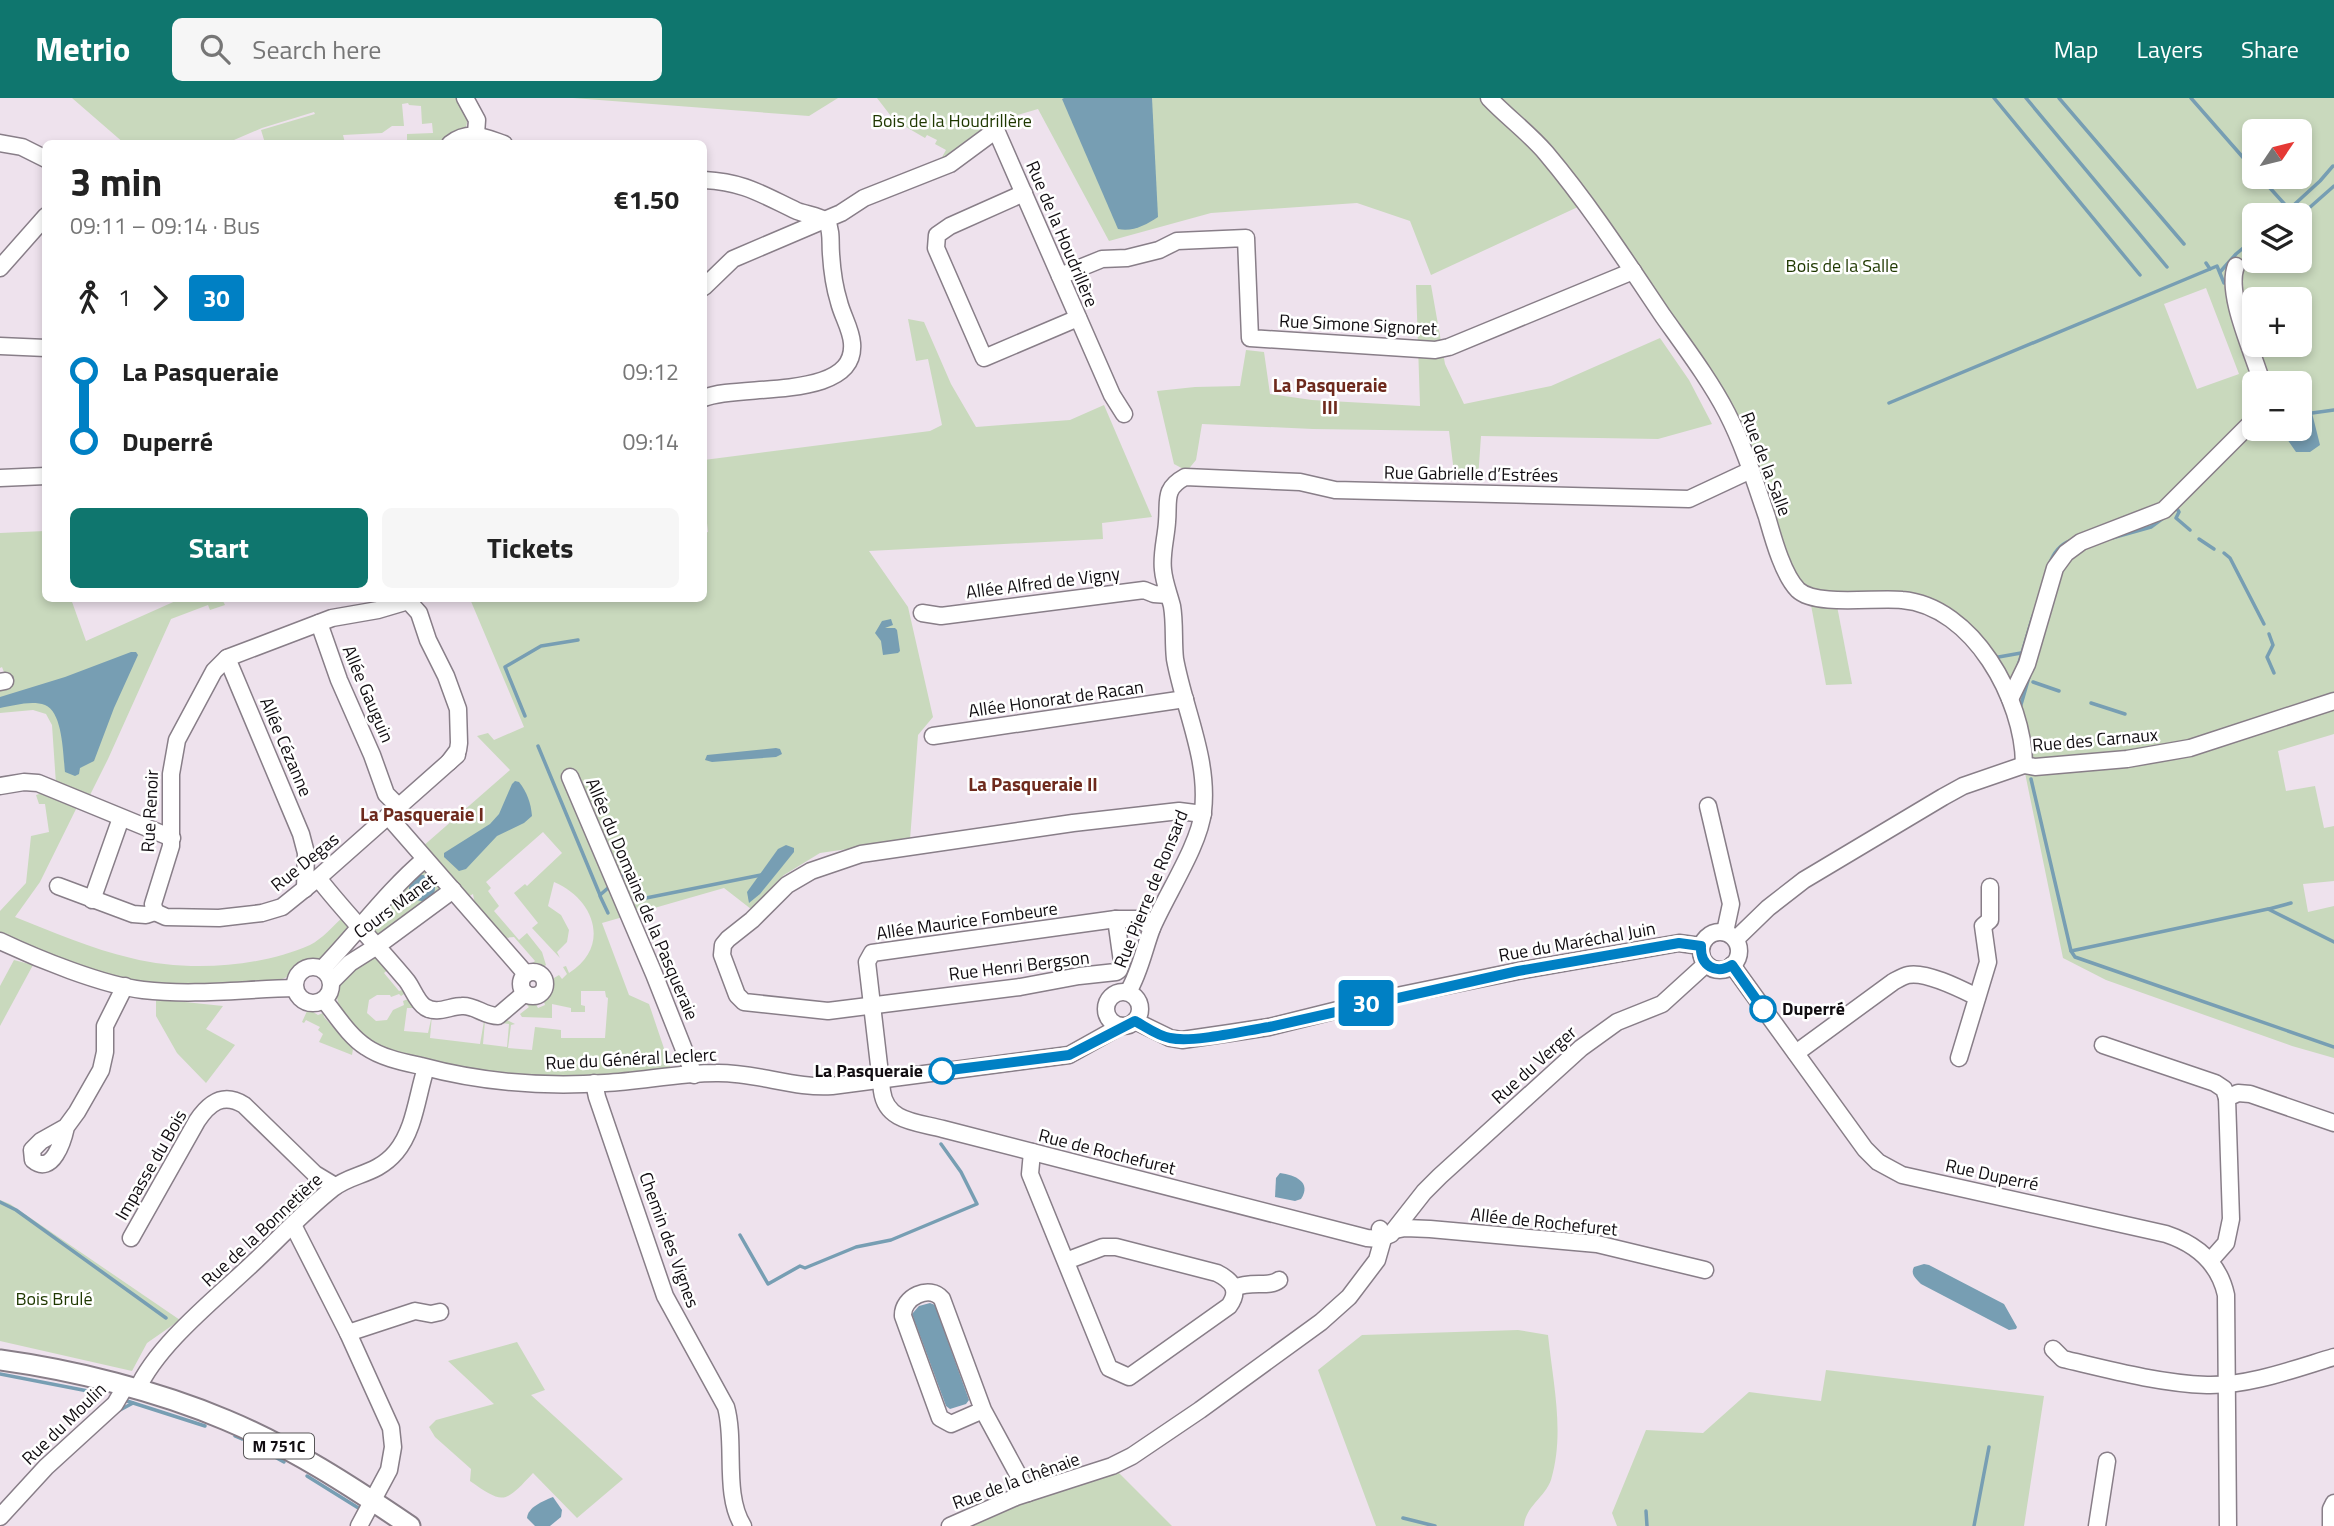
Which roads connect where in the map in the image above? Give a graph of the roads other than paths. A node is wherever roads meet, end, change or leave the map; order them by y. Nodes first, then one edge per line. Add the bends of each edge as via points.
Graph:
1 (465, 98) edge
2 (1489, 98) edge
3 (478, 139) edge
4 (457, 140) edge
5 (0, 143) edge
6 (42, 157) edge
7 (707, 180) edge
8 (1024, 193) junction
9 (824, 219) junction
10 (42, 221) edge
11 (2236, 266) dead end
12 (0, 268) edge
13 (1633, 271) junction
14 (1060, 276) junction
15 (707, 284) edge
16 (1078, 318) junction
17 (0, 346) edge
18 (42, 348) edge
19 (2258, 371) edge
20 (707, 397) edge
21 (1124, 414) dead end
22 (2242, 432) edge
23 (1751, 470) junction
24 (42, 476) edge
25 (1185, 477) joint
26 (0, 478) edge
27 (1164, 578) junction
28 (1144, 590) junction
29 (1168, 595) junction
30 (922, 613) dead end
31 (319, 623) junction
32 (227, 657) junction
33 (1185, 699) junction
34 (2010, 699) junction
35 (2334, 701) edge
36 (933, 736) dead end
37 (2024, 765) junction
38 (570, 777) dead end
39 (381, 781) junction
40 (0, 786) edge
41 (1708, 806) dead end
42 (1203, 814) junction
43 (388, 816) junction
44 (121, 818) junction
45 (172, 838) junction
46 (306, 853) junction
47 (425, 859) junction
48 (321, 876) junction
49 (58, 886) dead end
50 (1990, 887) dead end
51 (305, 889) junction
52 (453, 890) junction
53 (92, 900) junction
54 (155, 912) junction
55 (1116, 919) junction
56 (360, 927) junction
57 (1152, 928) junction
58 (1731, 936) junction
59 (0, 941) edge
60 (377, 946) junction
61 (1701, 946) junction
62 (1706, 964) junction
63 (1732, 965) junction
64 (326, 975) junction
65 (125, 986) junction
66 (295, 988) junction
67 (1128, 992) junction
68 (1977, 997) junction
69 (324, 1000) junction
70 (872, 1006) junction
71 (1121, 1022) junction
72 (2103, 1045) dead end
73 (1796, 1053) junction
74 (1959, 1058) dead end
75 (426, 1068) junction
76 (694, 1075) junction
77 (881, 1080) junction
78 (594, 1083) junction
79 (2227, 1098) junction
80 (2334, 1122) edge
81 (66, 1127) dead end
82 (1031, 1152) junction
83 (335, 1186) junction
84 (293, 1225) junction
85 (1390, 1228) junction
86 (131, 1238) dead end
87 (1066, 1261) junction
88 (2210, 1261) junction
89 (1705, 1270) dead end
90 (1279, 1280) dead end
91 (1234, 1288) junction
92 (440, 1312) dead end
93 (348, 1333) junction
94 (2053, 1349) dead end
95 (2334, 1357) edge
96 (0, 1360) edge
97 (2228, 1382) junction
98 (131, 1389) junction
99 (984, 1410) junction
100 (2107, 1461) dead end
101 (1095, 1472) joint
102 (1028, 1493) junction
103 (374, 1502) junction
104 (2334, 1503) edge
105 (0, 1517) edge
106 (359, 1526) edge
107 (410, 1526) edge
108 (743, 1526) edge
109 (950, 1526) edge
110 (2097, 1526) edge
111 (2228, 1526) edge
112 (2331, 1526) edge

1 - 3 street via 477,120
2 - 13 street, Rue de la Salle via 1544,152
3 - 4 street via 466,135
5 - 6 street
7 - 9 street via 752,188
8 - 9 street, Rue de la Houdrillère via 996,130 950,164
8 - 14 street, Rue de la Houdrillère
8 - 16 street via 950,226 937,235 936,248 984,358
9 - 15 street via 733,259
9 - 20 street via 829,227 832,271 852,344 847,365 822,381
10 - 12 street
11 - 19 street via 2236,298
13 - 14 street, Rue Simone Signoret via 1435,350 1250,338 1246,238 1177,241 1127,258 1102,258
13 - 23 street, Rue de la Salle via 1727,413
14 - 16 street, Rue de la Houdrillère
16 - 21 street, Rue de la Houdrillère
17 - 18 street
22 - 34 street via 2164,510 2081,542 2059,560 2027,664
23 - 25 street, Rue Gabrielle d’Estrées via 1689,499 1335,490 1300,482
23 - 34 street, Rue de la Salle via 1774,541 1799,590 1816,598 1927,605 1952,620 1974,642 1996,670
24 - 26 street
25 - 27 street, Rue Pierre de Ronsard via 1173,484 1167,495
27 - 28 street
27 - 29 street, Rue Pierre de Ronsard
28 - 29 street, Allée Alfred de Vigny
28 - 30 street, Allée Alfred de Vigny via 941,615
29 - 33 street, Rue Pierre de Ronsard
31 - 32 street
31 - 39 street, Allée Gauguin
31 - 43 street, Rue Degas via 410,603 419,613 458,709 464,748
32 - 45 street, Rue Renoir via 214,670 177,740 171,774
32 - 46 street, Allée Cézanne
33 - 36 street, Allée Honorat de Racan
33 - 42 street, Rue Pierre de Ronsard via 1200,759
34 - 37 street, Rue de la Salle
35 - 37 street, Rue des Carnaux via 2164,753
37 - 58 street, Rue des Carnaux via 1963,786 1804,880
38 - 76 street, Allée du Domaine de la Pasqueraie
39 - 43 street, Allée Gauguin
39 - 43 street, Allée Gauguin
40 - 44 street via 38,783
41 - 58 street via 1731,904
42 - 57 street, Rue Pierre de Ronsard
42 - 70 street via 1180,811 1073,823 849,858 798,877 728,939 722,951 737,995 744,1002 819,1011
43 - 47 street, Cours Manet
43 - 48 street, Rue Degas
44 - 45 street
44 - 53 street
45 - 54 street, Rue Renoir via 153,904
46 - 48 street, Allée Cézanne
46 - 51 street, Allée Cézanne
47 - 52 street, Cours Manet
47 - 56 street, Cours Manet
48 - 51 street, Rue Degas
48 - 56 street, Allée Cézanne
49 - 53 street, Rue Degas
50 - 68 street via 1990,920 1983,926 1988,962
51 - 54 street, Rue Degas via 282,906 241,916 166,917
52 - 60 street, Cours Manet
52 - 60 street, Allée Cézanne via 526,974 543,977 545,985 539,994 525,993 498,1016 465,1006 432,1010
53 - 54 street, Rue Degas via 139,915
55 - 57 street, Allée Maurice Fombeure via 1139,919
55 - 70 street, Allée Maurice Fombeure via 876,952 867,962
55 - 70 street, Rue Henri Bergson via 1122,962 1116,972
56 - 60 street, Allée Cézanne
56 - 64 street, Cours Manet
57 - 67 street, Rue Pierre de Ronsard
58 - 61 street via 1714,932
58 - 63 street via 1739,954
59 - 65 street
60 - 64 street, Cours Manet
61 - 62 street
61 - 71 street, Rue du Maréchal Juin via 1679,943 1518,971 1269,1027 1182,1040
62 - 63 street via 1721,970
62 - 85 street, Rue du Verger via 1661,1004 1617,1022 1581,1048 1440,1176
63 - 73 street, Rue Duperré
64 - 66 street via 311,967 301,971
64 - 69 street via 330,993
65 - 66 street via 188,992
65 - 81 street via 105,1026 101,1070
66 - 69 street via 306,1002
67 - 71 street via 1137,999 1139,1014
67 - 71 street via 1118,992 1105,1006
68 - 73 street via 1927,977 1906,975
68 - 74 street
69 - 75 street, Rue du Général Leclerc via 369,1049
70 - 77 street, Allée Maurice Fombeure
71 - 77 street via 1069,1055
72 - 79 street via 2215,1083
73 - 88 street, Rue Duperré via 1865,1149 1890,1170 2166,1234 2190,1244
75 - 78 street, Rue du Général Leclerc via 496,1079
75 - 83 street, Rue de la Bonnetière via 407,1134 395,1153 371,1172
76 - 77 street, Rue du Général Leclerc via 737,1073 824,1087
76 - 78 street, Rue du Général Leclerc
77 - 82 street, Rue de Rochefuret via 884,1103 896,1116
78 - 108 street, Chemin des Vignes via 665,1296 726,1407 734,1508
79 - 80 street via 2250,1094
79 - 88 street via 2231,1219 2226,1243
82 - 85 street, Rue de Rochefuret via 1367,1238
82 - 87 street via 1030,1174
83 - 84 street, Rue de la Bonnetière
83 - 86 street, Impasse du Bois via 315,1174 244,1105 219,1100 206,1107 197,1121
84 - 93 street
84 - 98 street, Rue de la Bonnetière via 184,1329
85 - 89 street, Allée de Rochefuret via 1411,1226 1597,1244
85 - 101 street, Rue du Verger via 1362,1282 1321,1322 1132,1456
87 - 91 street via 1103,1247 1116,1247 1217,1273 1228,1278
87 - 91 street via 1109,1368 1129,1377 1229,1306
88 - 97 street, Rue Duperré via 2226,1295
90 - 91 street via 1273,1285 1245,1283
92 - 93 street via 415,1311
93 - 103 street via 393,1437 389,1470
94 - 97 street via 2063,1359 2129,1374 2208,1385
95 - 97 street
96 - 98 main road, M 751C
97 - 111 street, Rue Duperré
98 - 103 main road, M 751C via 240,1426
98 - 105 street, Rue du Moulin via 46,1467
99 - 99 street via 942,1299 934,1292 908,1300 903,1315 940,1419 951,1424
99 - 102 street
100 - 110 street
101 - 102 street, Rue de la Chênaie
102 - 109 street, Rue de la Chênaie
103 - 106 street
103 - 107 main road, M 751C
104 - 112 street

